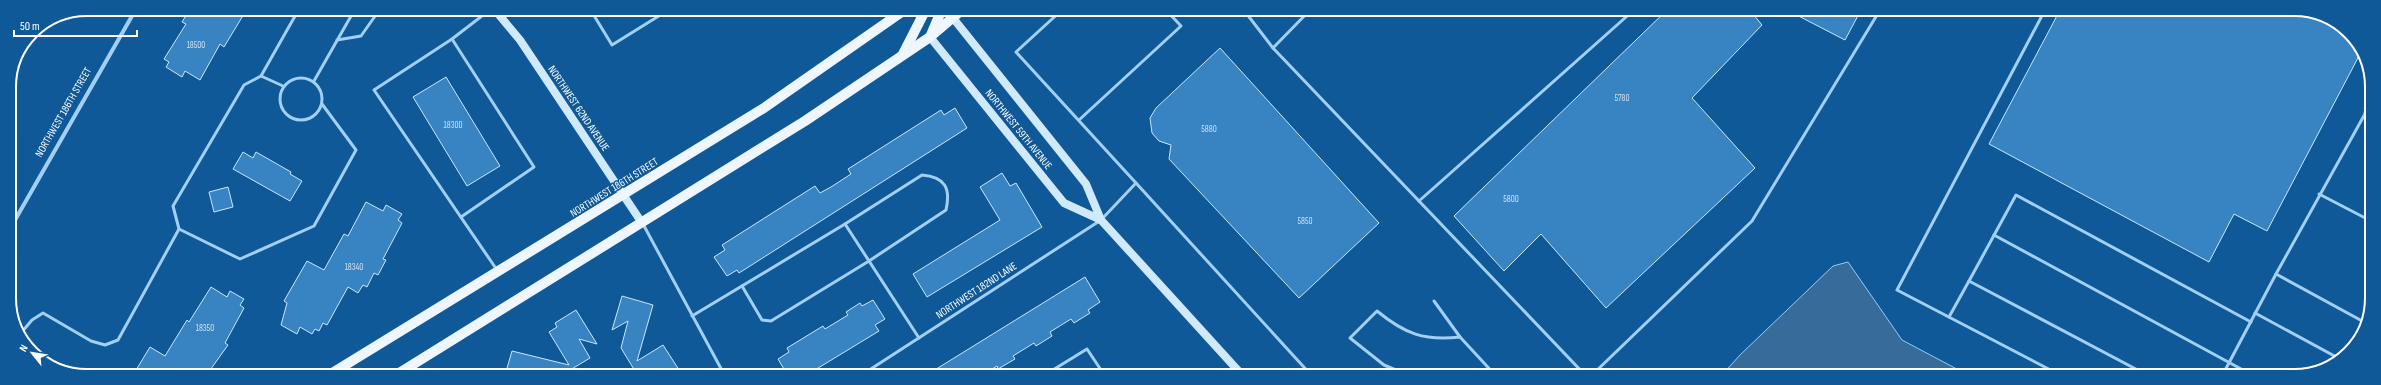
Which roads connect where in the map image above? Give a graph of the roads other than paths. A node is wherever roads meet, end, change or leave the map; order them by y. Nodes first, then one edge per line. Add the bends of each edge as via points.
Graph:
1 (132, 16) edge
2 (295, 16) edge
3 (351, 16) edge
4 (375, 16) edge
5 (483, 16) edge
6 (499, 16) edge
7 (594, 16) edge
8 (659, 16) edge
9 (894, 16) edge
10 (922, 16) edge
11 (939, 16) edge
12 (1055, 16) edge
13 (1172, 16) edge
14 (1248, 16) edge
15 (1304, 16) edge
16 (1627, 16) edge
17 (1876, 16) edge
18 (2042, 16) edge
19 (953, 18) joint
20 (930, 37) junction
21 (452, 39) junction
22 (337, 40) junction
23 (1273, 48) junction
24 (902, 56) junction
25 (261, 76) junction
26 (314, 81) junction
27 (283, 86) junction
28 (322, 104) junction
29 (2365, 112) edge
30 (1079, 120) junction
31 (1136, 183) junction
32 (2319, 194) junction
33 (624, 196) junction
34 (1419, 201) junction
35 (461, 217) junction
36 (16, 218) edge
37 (2365, 218) edge
38 (1101, 220) junction
39 (642, 222) junction
40 (845, 224) junction
41 (179, 229) junction
42 (1994, 235) junction
43 (869, 261) junction
44 (498, 272) junction
45 (2276, 274) junction
46 (1969, 281) junction
47 (742, 286) junction
48 (1434, 302) dead end
49 (2255, 314) junction
50 (692, 316) junction
51 (1949, 317) junction
52 (2362, 321) edge
53 (2251, 322) junction
54 (23, 330) edge
55 (1460, 337) junction
56 (919, 338) junction
57 (2335, 356) edge
58 (2229, 363) junction
59 (340, 369) edge
60 (407, 369) edge
61 (721, 369) edge
62 (871, 369) edge
63 (1054, 369) edge
64 (1100, 369) edge
65 (1237, 369) edge
66 (1306, 369) edge
67 (1393, 369) edge
68 (1490, 369) edge
69 (1579, 369) edge
70 (1598, 369) edge
71 (2049, 369) edge
72 (2136, 369) edge
73 (2226, 369) edge
74 (2241, 369) edge

1 - 36 street, NORTHWEST 186TH STREET
2 - 25 lane
3 - 22 lane
4 - 22 lane via 361,36
5 - 21 lane
6 - 33 street, NORTHWEST 62ND AVENUE via 520,40
7 - 8 lane via 612,46
9 - 33 main road, NORTHWEST 186TH STREET via 764,108
10 - 24 main road
11 - 20 main road
12 - 30 lane via 1016,52
13 - 30 lane via 1181,26
14 - 23 lane
15 - 23 lane
16 - 34 lane
17 - 70 lane via 1752,221
18 - 51 lane via 1897,290
19 - 20 main road
19 - 38 street, NORTHWEST 59TH AVENUE via 1086,184
20 - 24 main road
20 - 38 street, NORTHWEST 59TH AVENUE via 1064,203
21 - 35 lane via 534,167
21 - 35 lane via 374,90
22 - 26 lane
23 - 34 lane
24 - 39 main road via 805,121
25 - 27 lane
25 - 41 lane via 244,85 173,206
26 - 27 lane via 297,77
26 - 28 lane via 320,87
27 - 28 lane via 280,103 289,117 305,120 319,111
28 - 41 lane via 356,150 314,226 240,259
29 - 32 lane
30 - 31 lane
31 - 38 lane, NORTHWEST 182ND LANE
31 - 66 lane
32 - 37 lane
32 - 45 lane
33 - 39 street, NORTHWEST 62ND AVENUE
33 - 44 main road, NORTHWEST 186TH STREET
34 - 69 lane
35 - 44 lane
38 - 56 lane, NORTHWEST 182ND LANE
38 - 65 street, NORTHWEST 59TH AVENUE
39 - 50 lane
39 - 60 main road
40 - 43 lane
40 - 43 lane via 922,175 935,176 947,188 949,198 946,210
40 - 47 lane
41 - 54 lane via 118,340 105,345 91,341 43,312
42 - 46 lane
42 - 53 lane via 2016,195
42 - 58 lane
43 - 47 lane via 771,321 762,320
43 - 56 lane
44 - 59 main road, NORTHWEST 186TH STREET
45 - 49 lane
45 - 52 lane
46 - 51 lane
46 - 72 lane
47 - 50 lane
48 - 55 lane
49 - 53 lane
49 - 57 lane
50 - 61 lane
51 - 71 lane
53 - 58 lane
55 - 67 lane via 1438,339 1415,335 1395,326 1377,311 1350,338 1384,365
55 - 68 lane
56 - 62 lane, NORTHWEST 182ND LANE
58 - 73 lane
58 - 74 lane
63 - 64 lane via 1087,348

